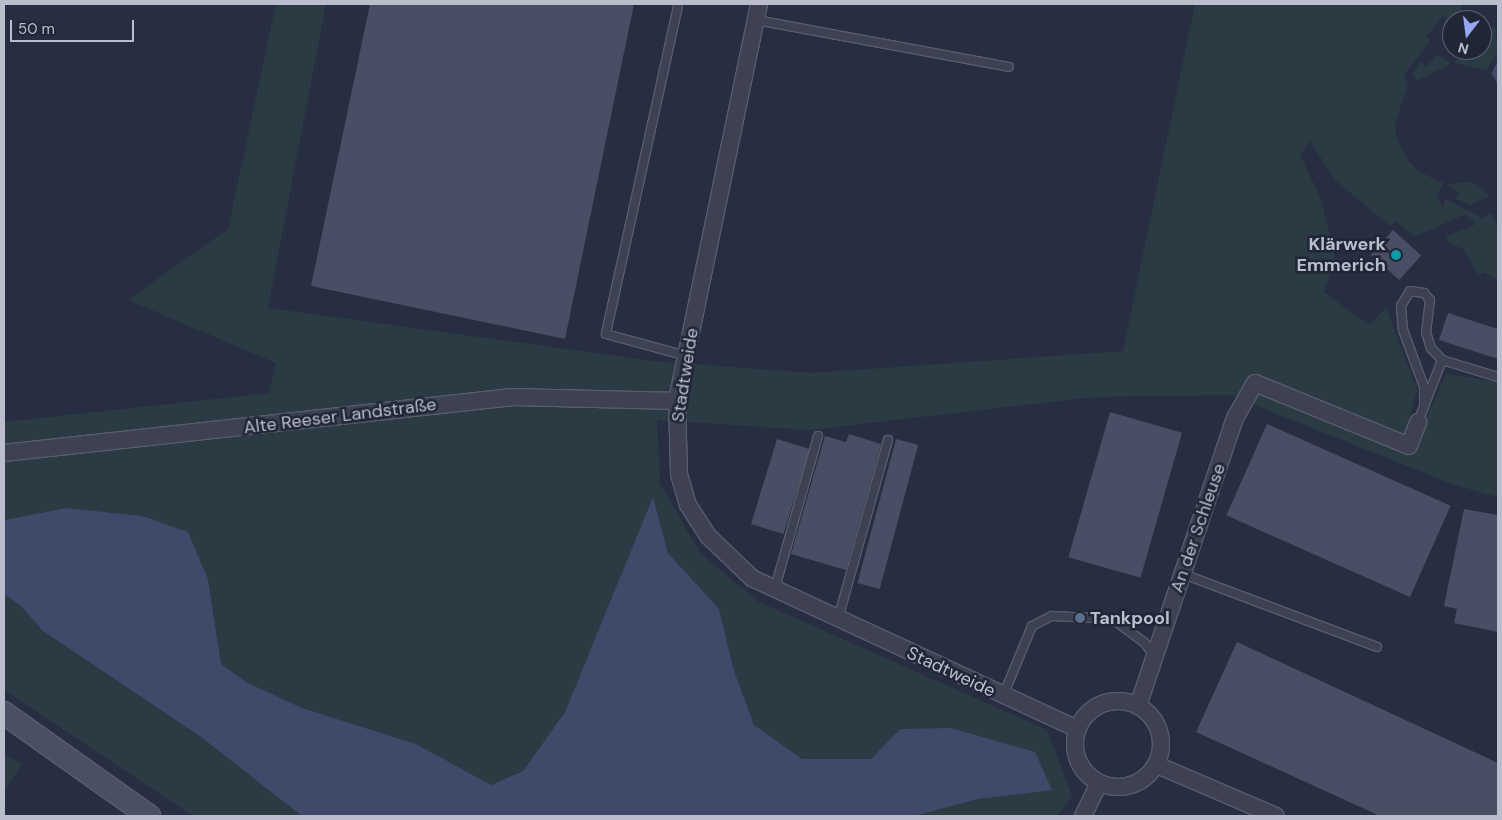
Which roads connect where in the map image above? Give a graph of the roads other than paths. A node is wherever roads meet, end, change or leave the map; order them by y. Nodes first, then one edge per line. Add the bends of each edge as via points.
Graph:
1 (759, 4) edge
2 (678, 6) dead end
3 (756, 20) junction
4 (1008, 67) dead end
5 (687, 356) junction
6 (1442, 360) junction
7 (1498, 377) edge
8 (677, 401) junction
9 (1424, 406) junction
10 (1418, 422) joint
11 (818, 436) dead end
12 (888, 440) dead end
13 (4, 453) edge
14 (1182, 574) junction
15 (775, 588) junction
16 (838, 619) junction
17 (1377, 647) dead end
18 (1154, 657) junction
19 (1003, 696) junction
20 (1138, 706) junction
21 (4, 714) edge
22 (1078, 729) junction
23 (1157, 765) junction
24 (1099, 783) junction
25 (149, 816) edge
26 (1083, 816) edge
27 (1276, 816) edge

1 - 3 street, Stadtweide
2 - 5 lane via 606,334
3 - 4 lane
3 - 5 street, Stadtweide
5 - 8 street, Stadtweide
6 - 7 lane
6 - 9 lane
6 - 9 lane via 1431,348 1426,332 1430,300 1424,293 1410,291 1401,306 1403,330 1424,387
8 - 13 street, Alte Reeser Landstraße via 512,397
8 - 15 street, Stadtweide via 679,474 688,504 728,559 752,578
9 - 10 lane
10 - 14 street, An der Schleuse via 1409,446 1256,383 1235,418
11 - 15 lane
12 - 16 lane
14 - 17 lane
14 - 18 street, An der Schleuse
15 - 16 street, Stadtweide
16 - 19 street, Stadtweide
18 - 19 lane via 1144,642 1113,619 1052,616 1032,626
18 - 20 street, An der Schleuse
19 - 22 street, Stadtweide
20 - 22 street via 1120,701 1103,704 1092,710
20 - 23 street via 1157,725 1161,752
21 - 25 main road
22 - 24 street via 1078,760
23 - 24 street via 1149,776 1125,787
23 - 27 street
24 - 26 street

